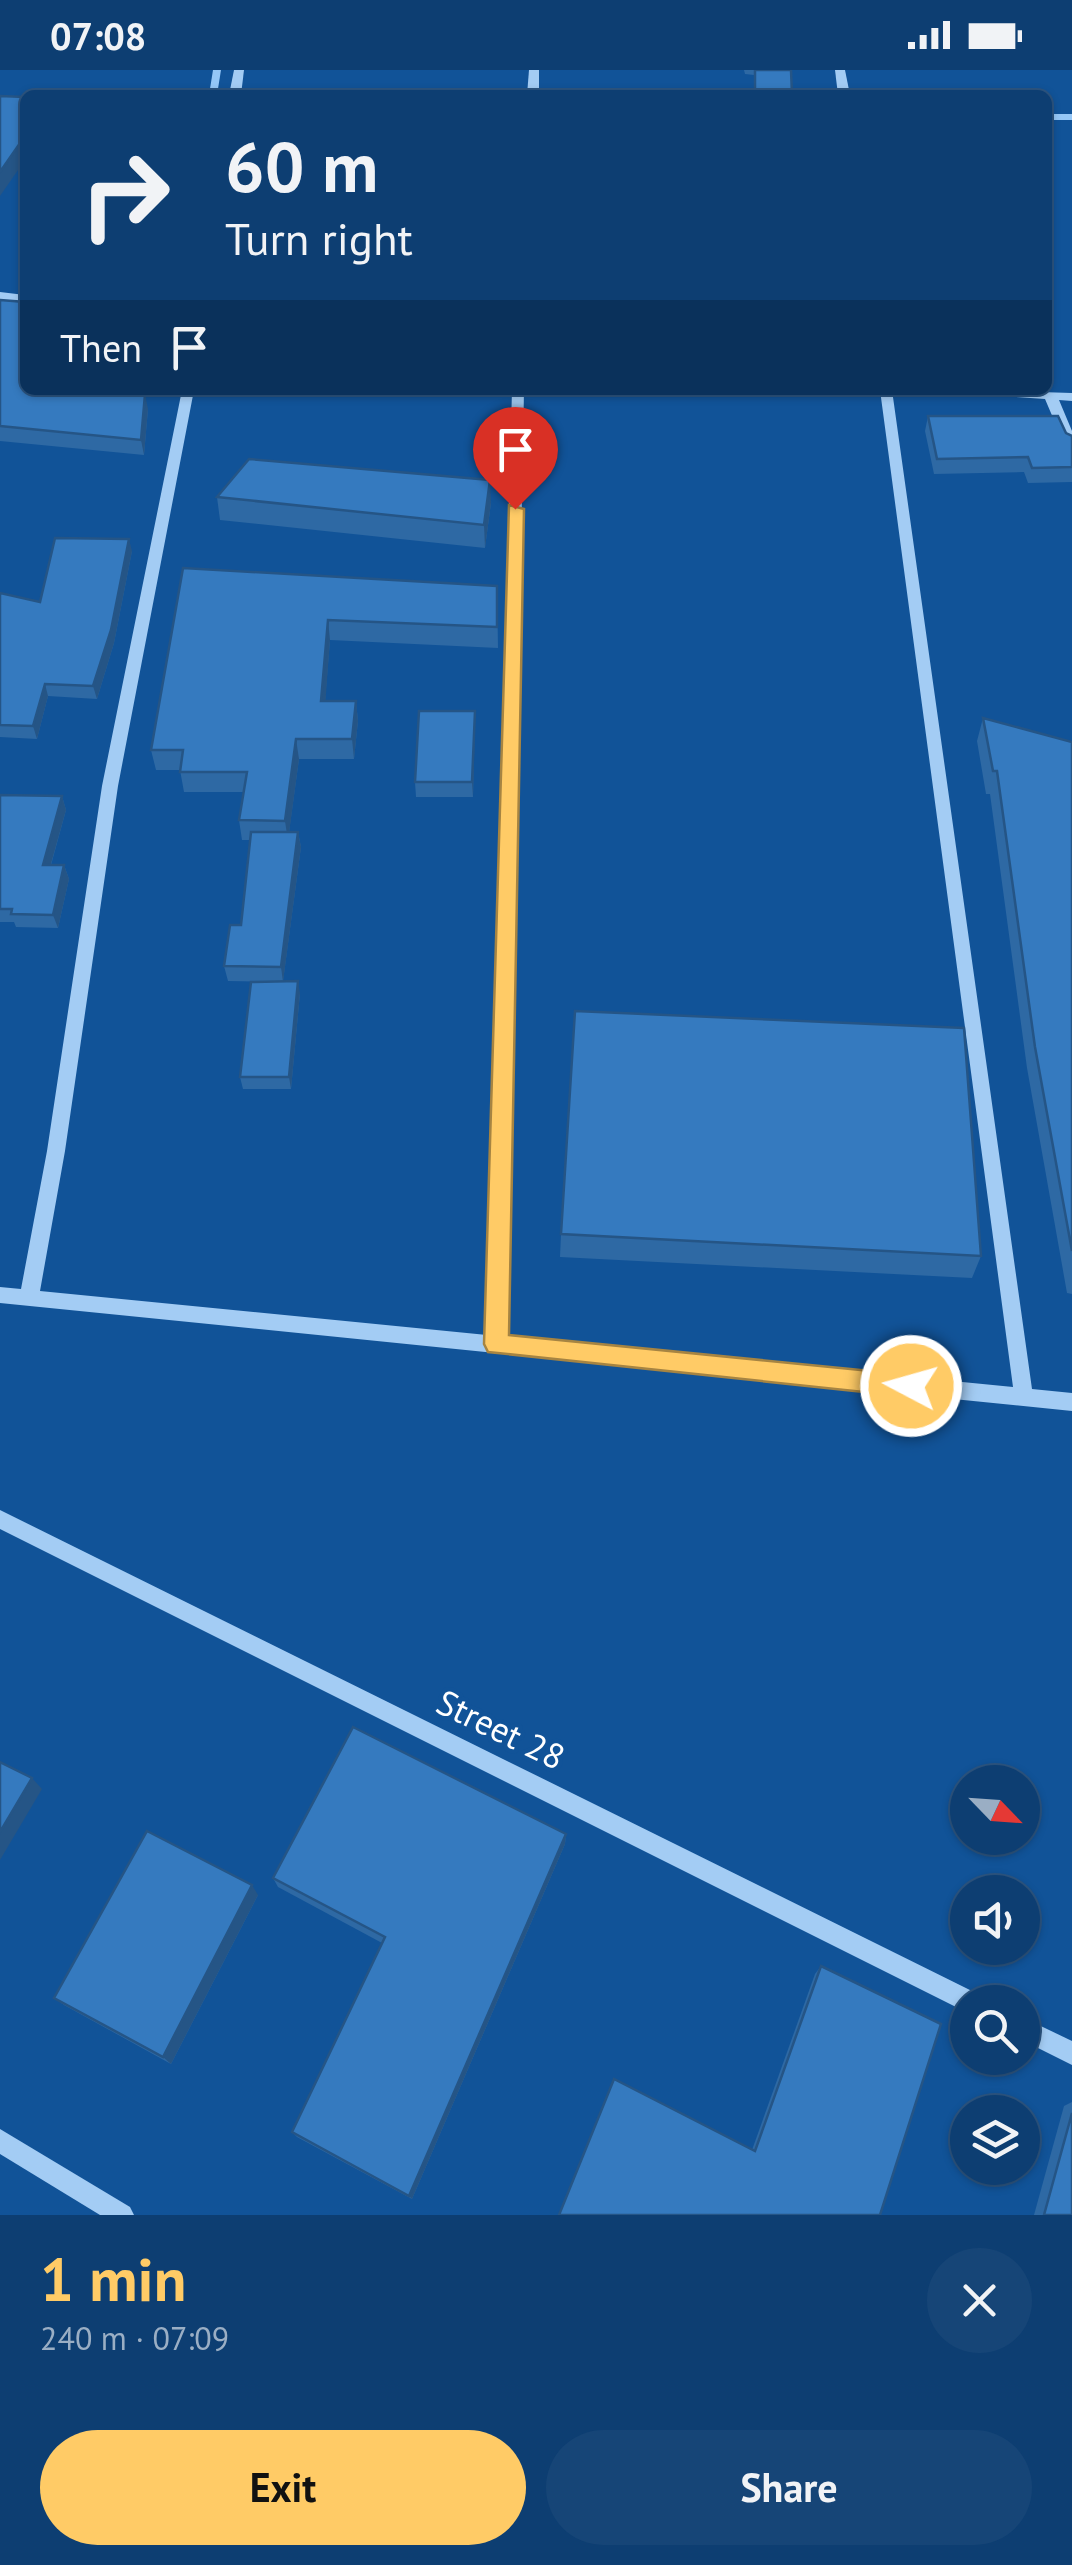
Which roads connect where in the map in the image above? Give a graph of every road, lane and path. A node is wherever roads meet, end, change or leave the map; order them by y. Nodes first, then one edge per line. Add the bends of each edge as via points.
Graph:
1 (187, 395) edge
2 (518, 395) edge
3 (887, 395) edge
4 (1050, 395) joint
5 (1072, 397) edge
6 (1072, 446) edge
7 (0, 1295) edge
8 (29, 1298) junction
9 (496, 1344) junction
10 (1024, 1397) junction
11 (1072, 1402) edge
12 (0, 1519) edge
13 (950, 1992) edge
14 (1040, 2037) edge
15 (1072, 2053) edge
16 (0, 2140) edge
17 (122, 2215) edge

1 - 8 street via 110,786
2 - 9 street
3 - 10 street
4 - 5 street
4 - 6 street
7 - 8 street
8 - 9 street
9 - 10 street
10 - 11 street
12 - 13 street, Street 28
14 - 15 street
16 - 17 street

